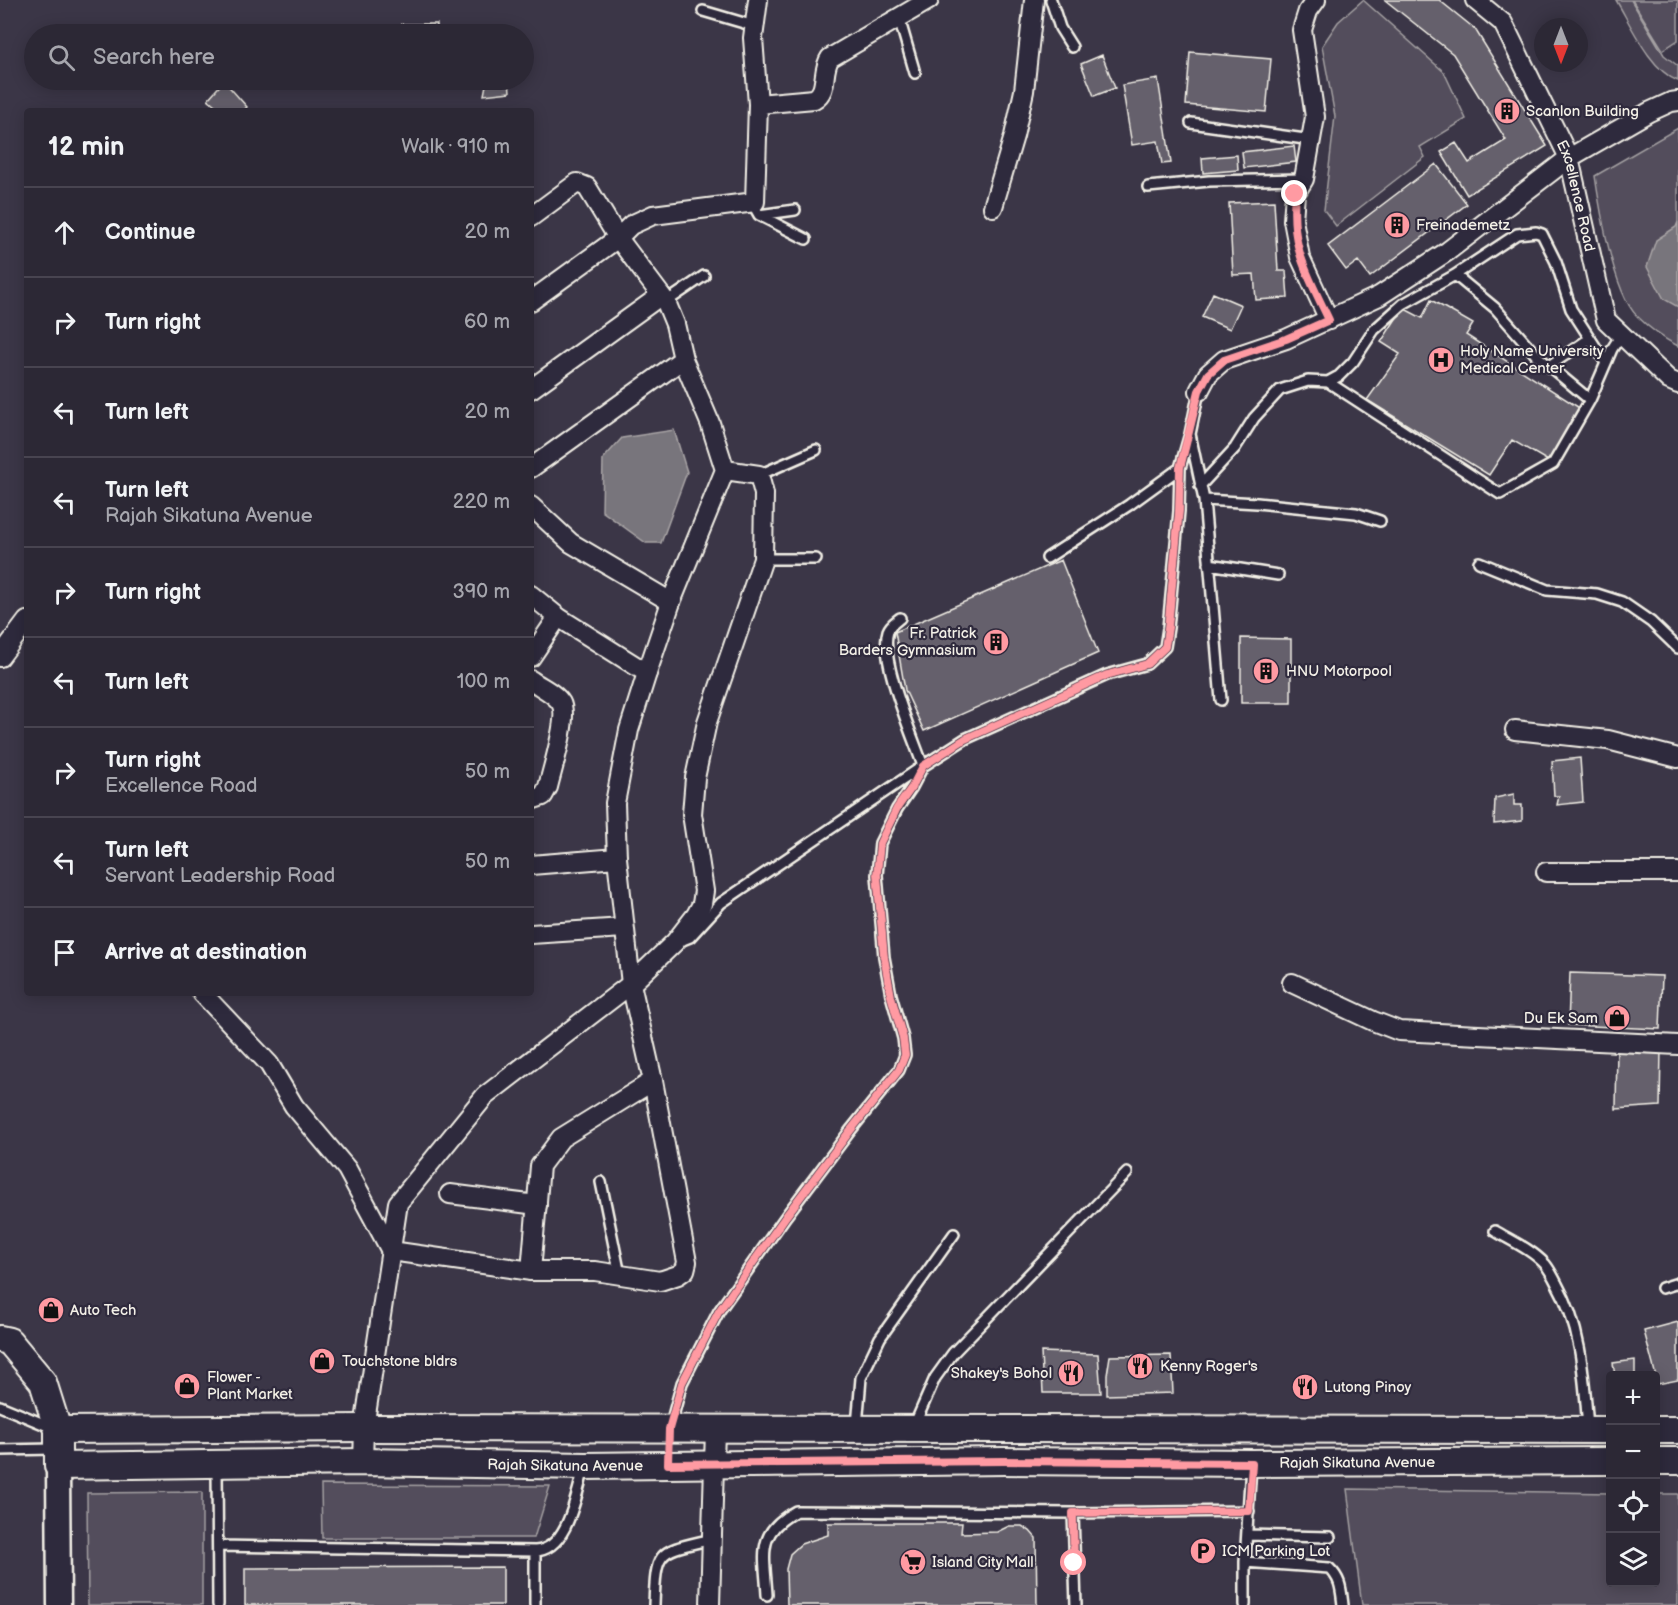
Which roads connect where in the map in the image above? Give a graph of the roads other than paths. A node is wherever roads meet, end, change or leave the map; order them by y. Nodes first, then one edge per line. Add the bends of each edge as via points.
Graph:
1 (758, 0) edge
2 (929, 0) edge
3 (1034, 0) edge
4 (1051, 0) edge
5 (1316, 0) edge
6 (1475, 0) edge
7 (703, 10) dead end
8 (899, 18) junction
9 (754, 26) junction
10 (1072, 47) dead end
11 (915, 73) dead end
12 (1678, 101) edge
13 (758, 105) junction
14 (1191, 123) dead end
15 (1312, 140) junction
16 (1569, 159) junction
17 (1304, 179) junction
18 (1148, 187) dead end
19 (993, 207) dead end
20 (757, 209) junction
21 (795, 210) dead end
22 (534, 215) edge
23 (618, 238) junction
24 (806, 239) dead end
25 (1455, 275) junction
26 (704, 276) dead end
27 (534, 299) edge
28 (663, 299) junction
29 (1329, 320) junction
30 (1621, 335) junction
31 (1589, 339) junction
32 (683, 359) junction
33 (1606, 363) junction
34 (1549, 366) junction
35 (1328, 382) junction
36 (1678, 384) edge
37 (534, 386) edge
38 (1199, 391) joint
39 (1590, 400) junction
40 (1190, 434) junction
41 (816, 450) dead end
42 (534, 466) edge
43 (1180, 468) junction
44 (725, 470) junction
45 (759, 475) junction
46 (1200, 486) junction
47 (1204, 500) junction
48 (534, 509) edge
49 (1380, 521) dead end
50 (1047, 558) dead end
51 (763, 559) junction
52 (816, 559) dead end
53 (1479, 562) dead end
54 (1209, 564) junction
55 (1278, 575) dead end
56 (534, 597) edge
57 (670, 602) junction
58 (558, 617) junction
59 (900, 618) dead end
60 (24, 625) edge
61 (1678, 648) edge
62 (534, 653) edge
63 (0, 657) edge
64 (647, 673) junction
65 (534, 682) edge
66 (1221, 700) dead end
67 (1515, 730) dead end
68 (1678, 758) edge
69 (923, 766) junction
70 (534, 799) edge
71 (617, 858) junction
72 (534, 865) edge
73 (1546, 872) dead end
74 (1678, 872) edge
75 (624, 928) junction
76 (534, 934) edge
77 (675, 942) junction
78 (1292, 983) dead end
79 (631, 984) junction
80 (205, 996) edge
81 (1678, 1045) edge
82 (653, 1081) junction
83 (1127, 1173) dead end
84 (602, 1182) dead end
85 (450, 1194) dead end
86 (537, 1205) junction
87 (1496, 1231) dead end
88 (954, 1234) dead end
89 (391, 1251) junction
90 (531, 1271) junction
91 (620, 1275) junction
92 (1678, 1283) edge
93 (1662, 1288) dead end
94 (0, 1339) edge
95 (0, 1406) edge
96 (364, 1428) junction
97 (669, 1429) junction
98 (715, 1429) junction
99 (857, 1429) junction
100 (913, 1429) junction
101 (1357, 1430) junction
102 (1599, 1430) edge
103 (1660, 1430) edge
104 (1678, 1430) edge
105 (58, 1448) junction
106 (0, 1450) edge
107 (1606, 1461) edge
108 (363, 1462) junction
109 (1360, 1462) junction
110 (217, 1463) junction
111 (1252, 1463) junction
112 (668, 1464) junction
113 (713, 1464) junction
114 (585, 1466) junction
115 (1249, 1511) junction
116 (1073, 1513) junction
117 (1247, 1535) junction
118 (1330, 1537) dead end
119 (712, 1539) junction
120 (218, 1546) junction
121 (535, 1551) junction
122 (1245, 1562) junction
123 (767, 1595) dead end
124 (59, 1605) edge
125 (218, 1605) edge
126 (535, 1605) edge
127 (654, 1605) edge
128 (710, 1605) edge
129 (1076, 1605) edge
130 (1245, 1605) edge
131 (1343, 1605) edge

1 - 9 street
2 - 8 street
3 - 19 street via 1024,91
4 - 10 lane via 1060,28
5 - 15 street via 1308,10 1302,30 1315,117
6 - 16 street, Excellence Road via 1503,23
7 - 9 lane
8 - 11 lane
8 - 13 street via 830,58 820,96
9 - 13 street
12 - 16 street via 1649,112
13 - 20 street
14 - 15 lane
15 - 17 street
16 - 29 street via 1448,251 1379,296
16 - 30 street, Excellence Road via 1606,320
17 - 18 lane
17 - 29 street via 1295,194 1293,220 1299,257
20 - 21 lane
20 - 23 street via 653,215 631,225
20 - 24 lane
22 - 23 street via 577,183 583,184
23 - 27 street
23 - 28 street
25 - 31 lane via 1517,234 1542,234 1557,262 1571,309
25 - 34 lane via 1496,308
25 - 35 lane via 1403,304 1374,330 1353,362
26 - 28 lane
28 - 32 street via 675,324
28 - 37 street
29 - 38 street via 1224,360 1208,374
30 - 33 lane
30 - 36 street, Excellence Road
31 - 33 lane
31 - 34 lane
32 - 42 street
32 - 44 street
33 - 39 lane
34 - 39 lane
35 - 39 lane via 1500,494 1553,464
35 - 46 lane via 1308,381 1280,390 1254,418 1236,448
38 - 40 lane
40 - 43 lane
40 - 46 lane
41 - 45 lane
43 - 50 lane
43 - 69 lane via 1165,647 1147,664 1059,695 965,739
44 - 45 street
44 - 57 street
45 - 51 street via 764,494
46 - 47 lane
47 - 49 lane via 1356,513
47 - 54 lane
48 - 57 street via 571,543
51 - 52 lane
51 - 77 street via 708,722 695,778 692,814 704,891 702,904
53 - 61 lane via 1547,590 1597,594 1622,602
54 - 55 lane
54 - 66 lane
56 - 58 street
57 - 64 street
58 - 62 street
58 - 64 street
59 - 69 lane via 890,626 886,643 891,673
60 - 63 street
64 - 71 street via 629,730 615,802
65 - 70 street via 562,704 563,718 548,787 543,796
67 - 68 street via 1608,740
69 - 77 lane via 721,903 690,937
69 - 97 lane via 880,843 877,874 884,957 905,1055 899,1070 719,1311 682,1383
71 - 72 street
71 - 75 street
73 - 74 street
75 - 76 street
75 - 79 street
77 - 79 street
78 - 81 street via 1399,1031
79 - 82 street
79 - 89 street via 485,1096 398,1203
80 - 89 street via 268,1064 294,1106 347,1169
82 - 86 street via 561,1138 540,1166
82 - 91 street via 687,1262 678,1275 660,1281
83 - 100 lane via 953,1353 935,1378
84 - 91 lane
85 - 86 street
86 - 90 street
87 - 102 lane via 1546,1265 1563,1295 1575,1325 1584,1379
88 - 99 lane via 880,1338 861,1378
89 - 90 street
89 - 96 street
90 - 91 street
92 - 93 lane
94 - 105 main road via 9,1341 43,1382
95 - 105 lane
96 - 97 main road
96 - 105 main road
96 - 108 street
97 - 98 main road
97 - 112 main road
98 - 99 main road
98 - 113 street
99 - 100 main road
100 - 101 main road
101 - 102 main road
101 - 109 main road
103 - 104 main road
105 - 106 lane
105 - 110 main road, Rajah Sikatuna Avenue
105 - 124 street
107 - 109 main road, Rajah Sikatuna Avenue
108 - 110 main road, Rajah Sikatuna Avenue
108 - 114 main road, Rajah Sikatuna Avenue
109 - 111 main road, Rajah Sikatuna Avenue
110 - 120 lane
111 - 113 main road, Rajah Sikatuna Avenue
111 - 115 lane
112 - 113 main road, Rajah Sikatuna Avenue
112 - 114 main road, Rajah Sikatuna Avenue
113 - 119 street
114 - 121 lane via 564,1531 554,1545
115 - 116 lane
115 - 117 lane
116 - 123 lane via 796,1511 780,1520 768,1534 764,1547
116 - 129 lane
117 - 118 lane
117 - 122 lane
119 - 127 lane via 673,1548 660,1558
119 - 128 street
120 - 121 lane
120 - 125 lane
121 - 126 lane
122 - 130 lane
122 - 131 lane via 1329,1568 1340,1582

